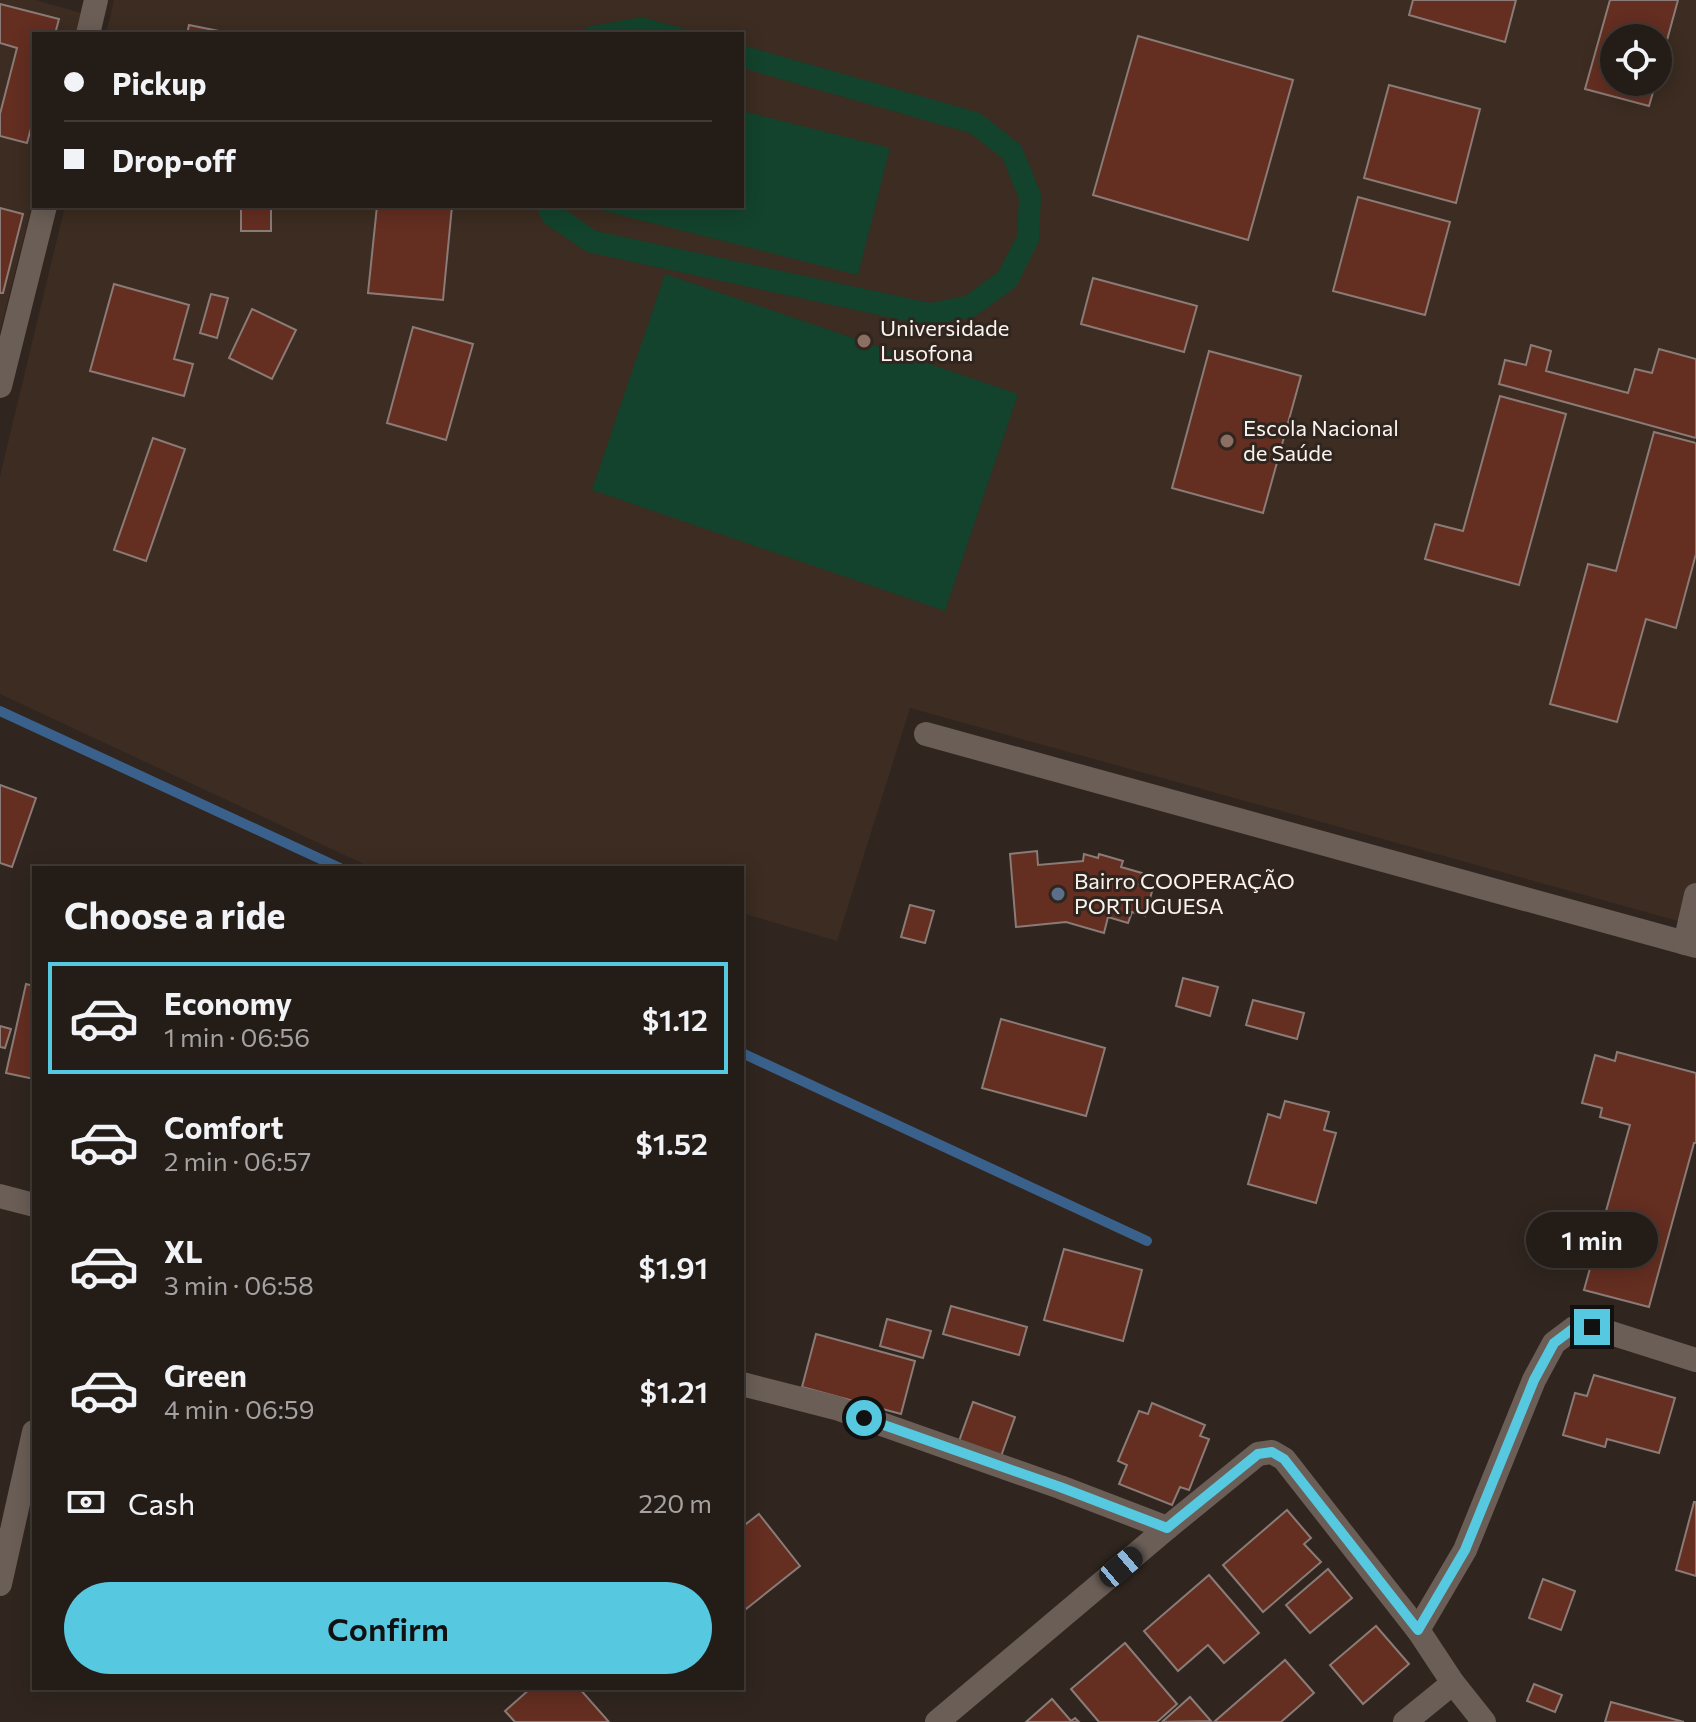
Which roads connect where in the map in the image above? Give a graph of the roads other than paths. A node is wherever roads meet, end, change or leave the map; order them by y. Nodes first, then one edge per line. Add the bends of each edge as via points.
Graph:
1 (96, 0) edge
2 (88, 32) edge
3 (44, 208) edge
4 (0, 386) edge
5 (926, 734) dead end
6 (1696, 895) edge
7 (1690, 944) edge
8 (0, 1196) edge
9 (32, 1204) edge
10 (1696, 1360) edge
11 (744, 1385) edge
12 (32, 1441) edge
13 (1167, 1528) junction
14 (0, 1584) edge
15 (1418, 1630) junction
16 (1453, 1683) junction
17 (937, 1722) edge
18 (1405, 1722) edge
19 (1484, 1722) edge

1 - 2 street
3 - 4 street
5 - 7 street
6 - 7 street
8 - 9 street
10 - 15 street via 1592,1327 1574,1328 1554,1343 1465,1550
11 - 13 street via 836,1408
12 - 14 street
13 - 15 street via 1258,1454 1272,1452 1284,1459
13 - 17 street
15 - 16 street
16 - 18 street
16 - 19 street

